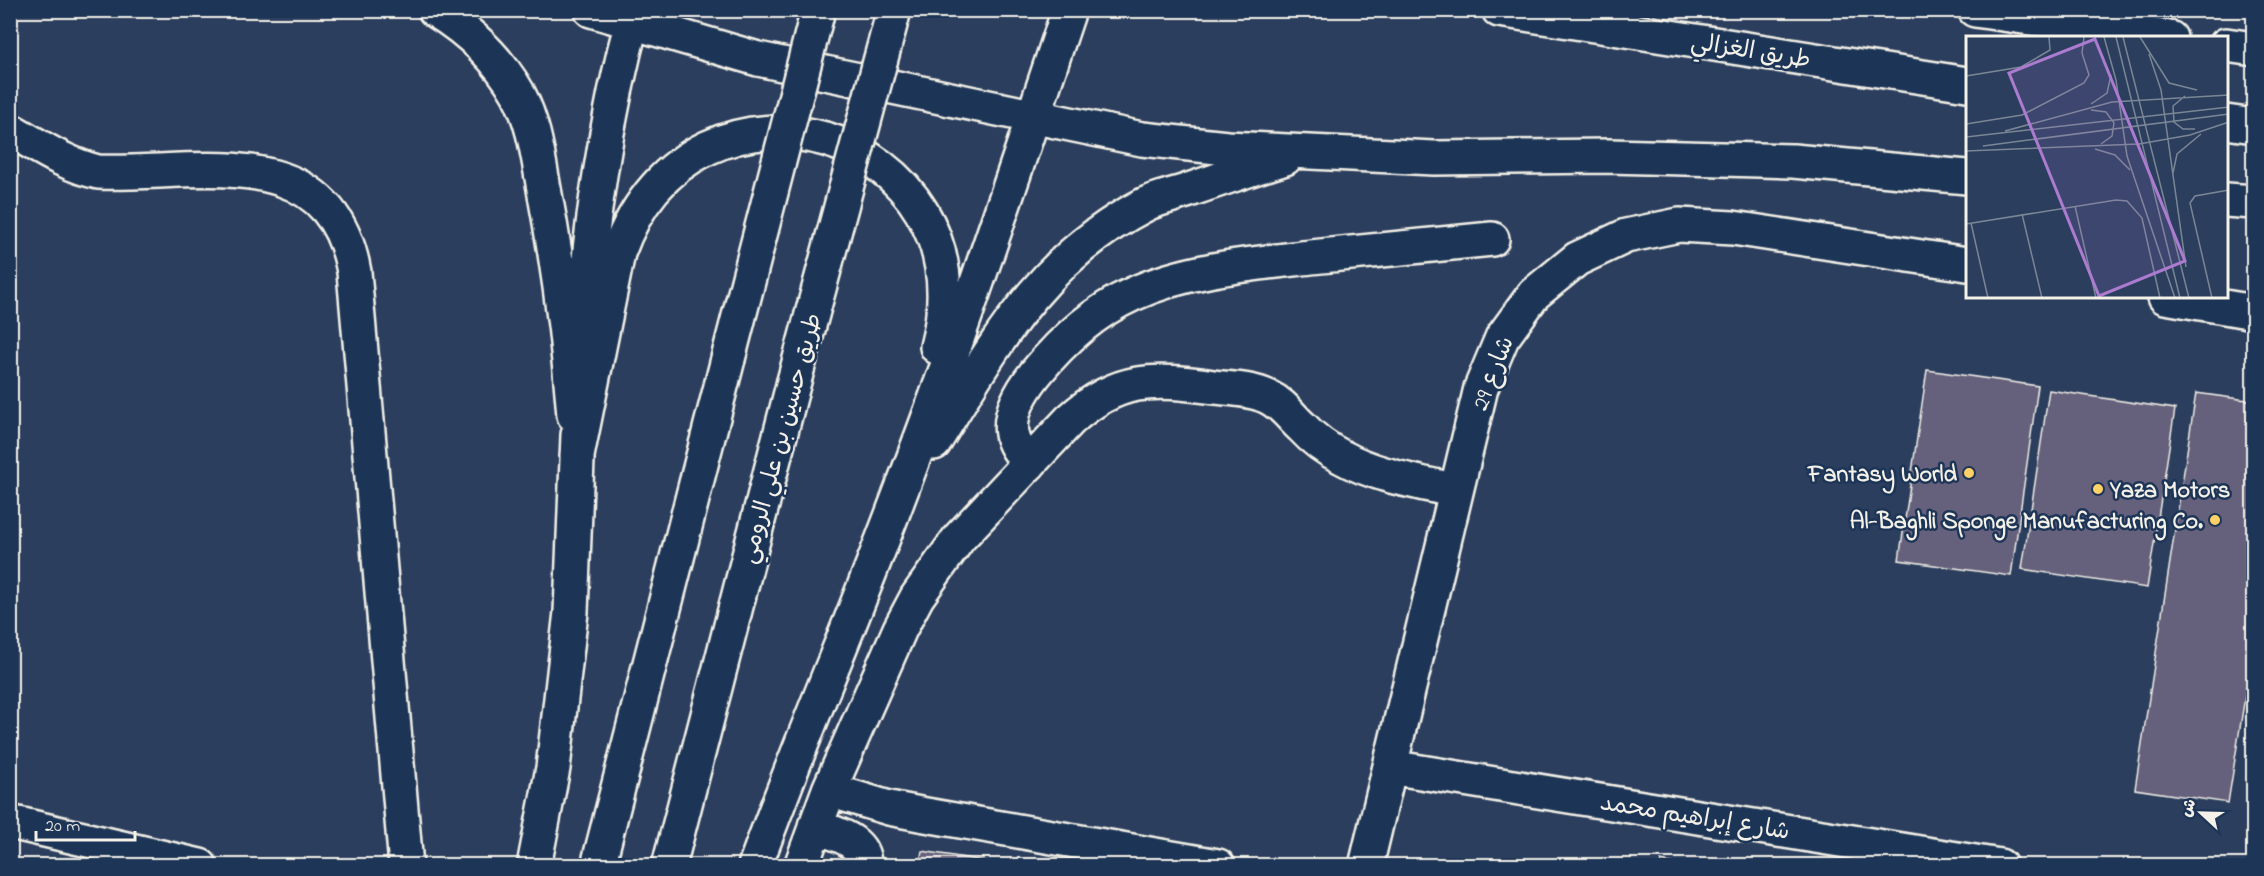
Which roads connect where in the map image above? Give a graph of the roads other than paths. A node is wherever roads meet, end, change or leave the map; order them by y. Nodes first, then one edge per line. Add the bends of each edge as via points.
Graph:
1 (435, 10) edge
2 (591, 10) edge
3 (818, 10) edge
4 (894, 10) edge
5 (1069, 10) edge
6 (1499, 10) edge
7 (1975, 10) edge
8 (633, 16) edge
9 (2156, 36) edge
10 (2228, 45) edge
11 (2253, 49) edge
12 (1966, 84) edge
13 (1033, 117) junction
14 (2228, 122) edge
15 (2253, 126) edge
16 (10, 130) edge
17 (1301, 152) junction
18 (1966, 177) edge
19 (2228, 200) edge
20 (2253, 202) edge
21 (1492, 239) dead end
22 (1966, 264) edge
23 (2171, 298) edge
24 (2253, 312) edge
25 (577, 456) junction
26 (1029, 464) junction
27 (1456, 492) junction
28 (898, 500) junction
29 (1389, 767) junction
30 (829, 790) junction
31 (10, 822) edge
32 (815, 826) junction
33 (200, 866) edge
34 (406, 866) edge
35 (534, 866) edge
36 (598, 866) edge
37 (669, 866) edge
38 (755, 866) edge
39 (801, 866) edge
40 (864, 866) edge
41 (1218, 866) edge
42 (1366, 866) edge
43 (2000, 866) edge

1 - 25 main road via 478,42 500,66 532,123 561,289
2 - 8 main road
3 - 36 main road, bridge
4 - 37 main road, طريق حسين بن علي الرومي, bridge
5 - 13 main road
6 - 12 main road, طريق الغزالي
7 - 9 main road
8 - 13 main road via 758,59
8 - 25 main road via 616,80 587,267
10 - 11 main road
13 - 17 main road via 1142,139
13 - 28 main road
14 - 15 main road
16 - 34 main road via 66,161 98,172 222,168 270,175 309,193 323,205 345,236 354,272
17 - 18 main road via 1434,158 1609,156 1793,161
17 - 28 main road via 1148,203 1068,257 1007,327
19 - 20 main road
21 - 26 main road via 1201,272 1131,295 1065,341 1029,381 1012,418 1014,442
22 - 27 main road, شارع 29 via 1733,228 1679,225 1626,236 1576,259 1534,294 1502,338 1481,388
23 - 24 main road
25 - 28 main road via 618,254 626,228 640,205 676,167 722,141 774,131 801,133 826,138 874,161 912,198 936,245 945,297 944,323
25 - 35 main road via 571,612 553,768
26 - 27 main road via 1070,420 1100,397 1135,383 1168,381 1251,391 1267,397 1342,457 1363,467
26 - 30 main road via 959,538 917,597
27 - 29 main road, شارع 29
28 - 38 main road
29 - 42 main road, شارع 29
29 - 43 main road, شارع إبراهيم محمد
30 - 32 main road
30 - 41 main road via 889,808
31 - 33 main road
32 - 39 main road
32 - 40 main road via 857,844

